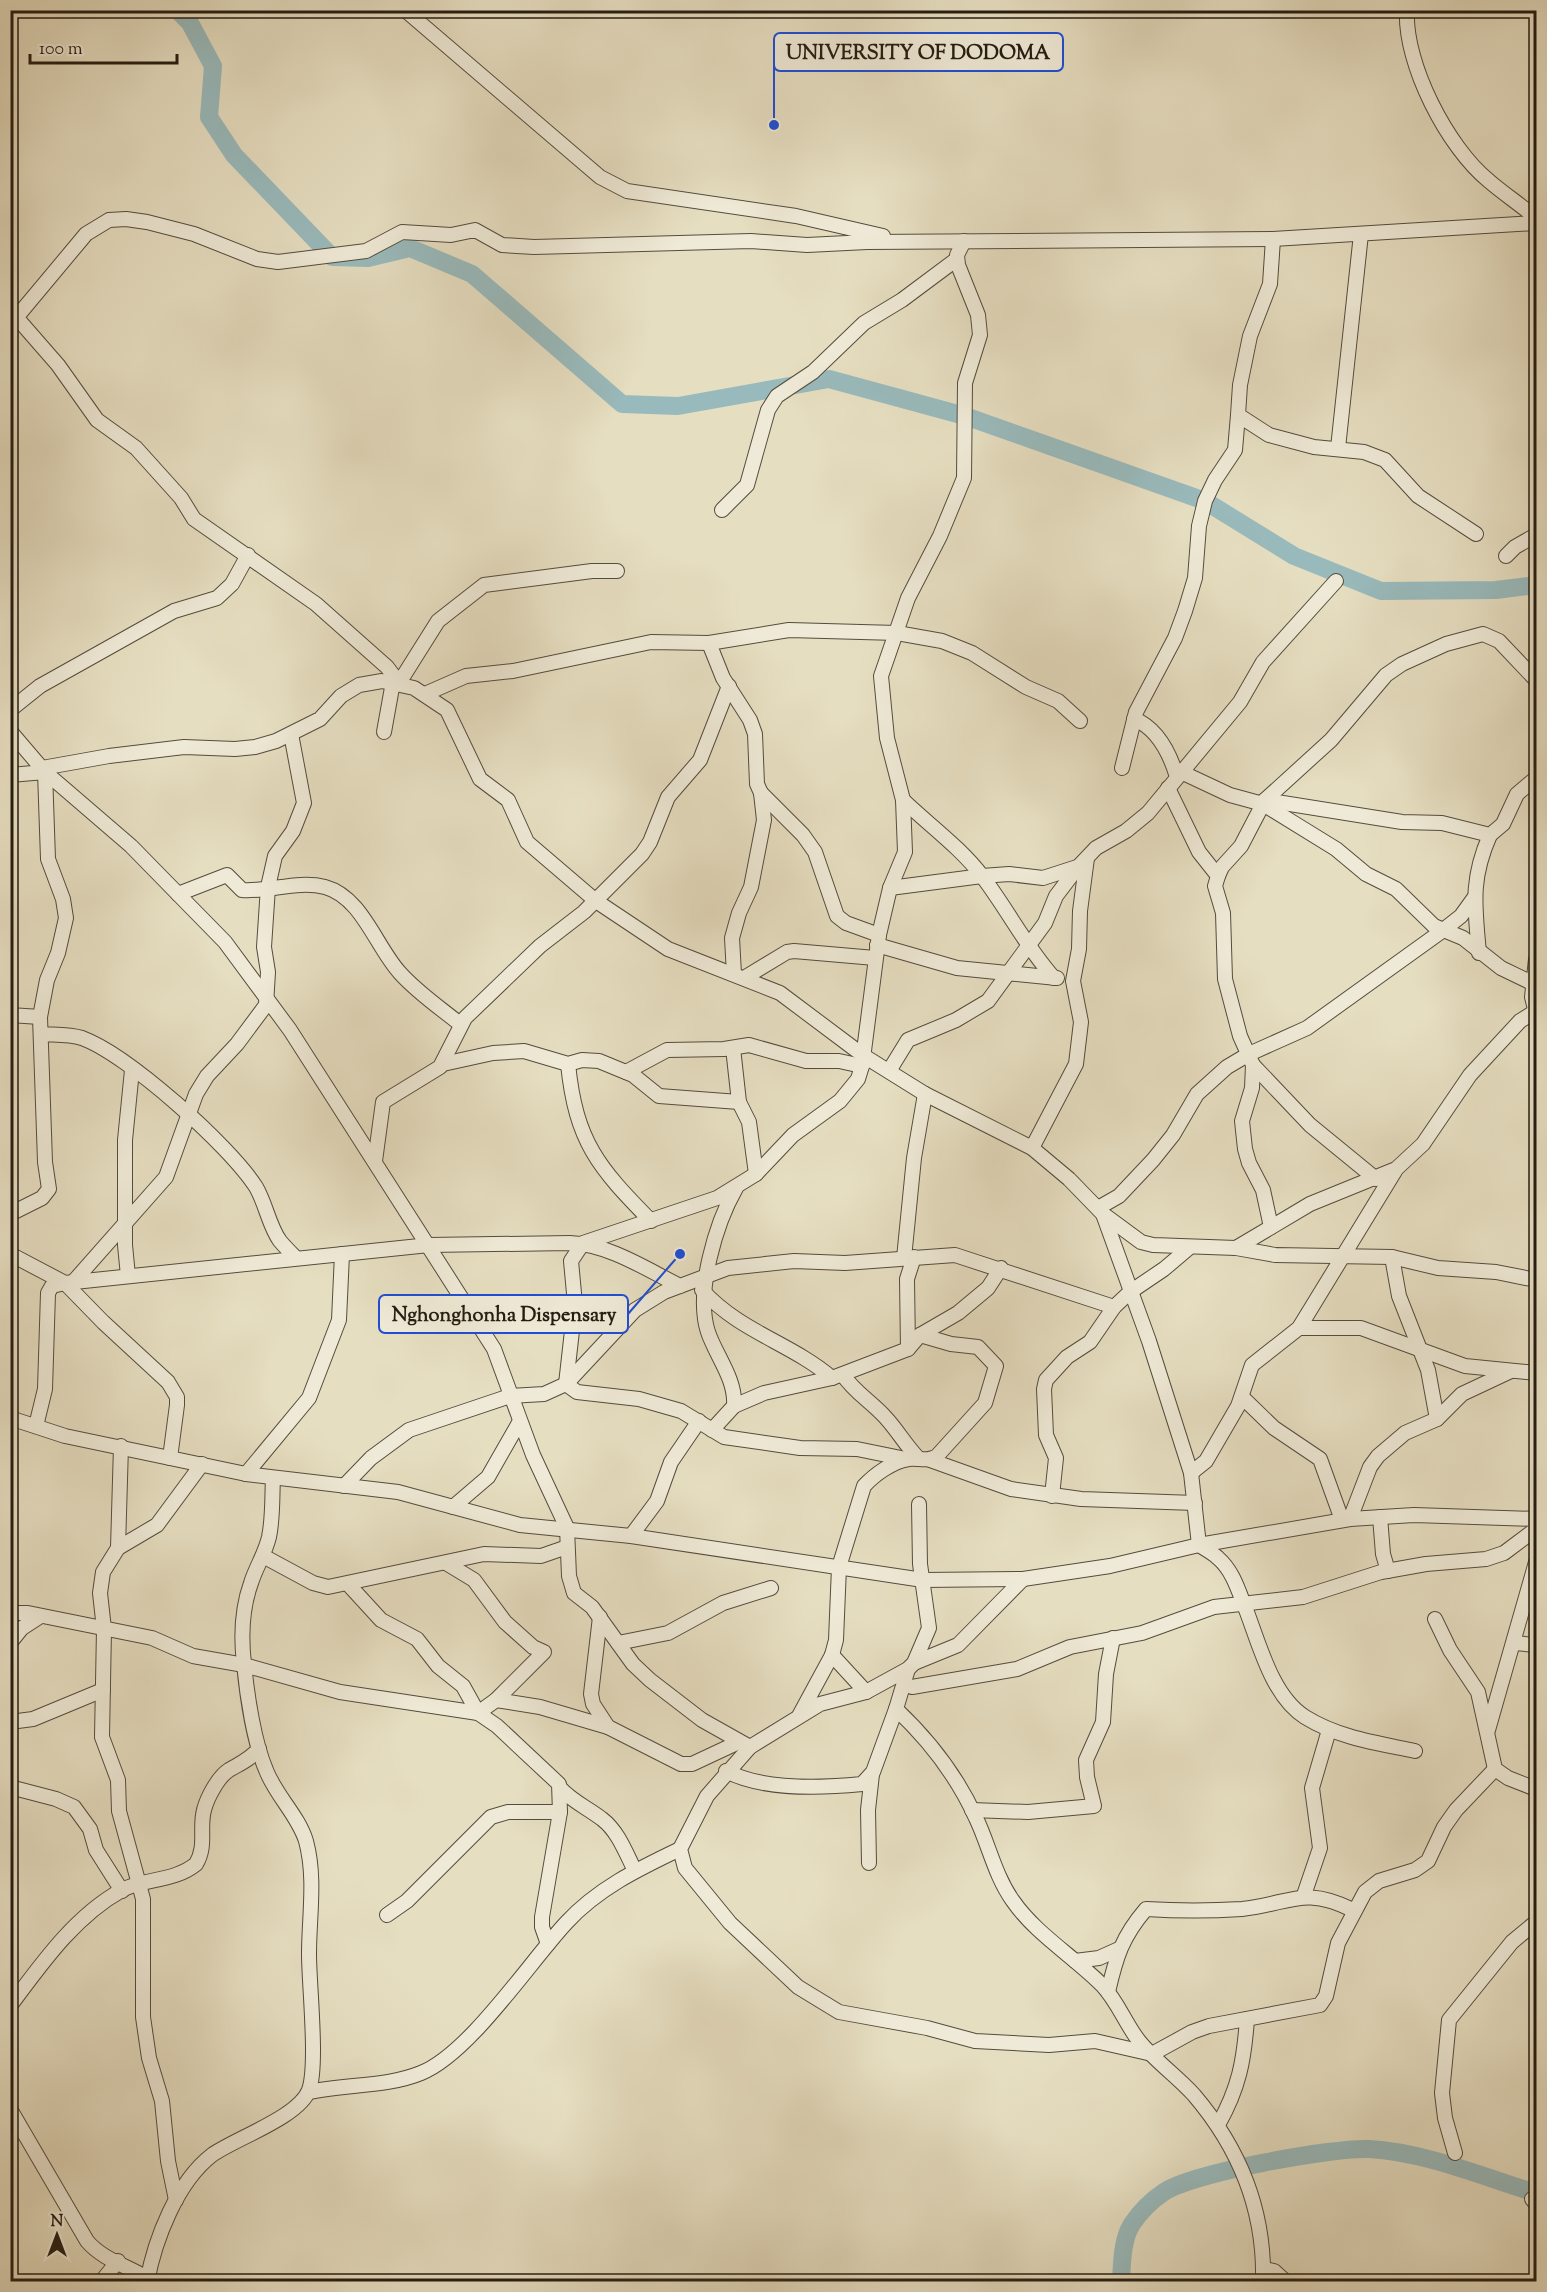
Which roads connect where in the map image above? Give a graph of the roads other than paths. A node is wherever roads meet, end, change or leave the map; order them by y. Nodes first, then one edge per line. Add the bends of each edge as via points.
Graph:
1 (405, 10) edge
2 (1407, 10) edge
3 (1536, 218) edge
4 (1536, 223) edge
5 (1361, 234) junction
6 (1273, 239) junction
7 (964, 241) junction
8 (907, 242) junction
9 (957, 259) junction
10 (14, 322) edge
11 (1238, 415) junction
12 (1338, 448) junction
13 (722, 510) dead end
14 (1476, 534) dead end
15 (1536, 535) edge
16 (248, 555) junction
17 (1506, 556) dead end
18 (617, 571) dead end
19 (1336, 581) dead end
20 (897, 633) junction
21 (710, 643) junction
22 (1536, 680) edge
23 (396, 682) junction
24 (729, 686) junction
25 (426, 694) junction
26 (10, 710) edge
27 (1134, 719) junction
28 (1080, 721) dead end
29 (10, 731) edge
30 (384, 732) dead end
31 (291, 734) junction
32 (1122, 768) dead end
33 (44, 770) junction
34 (10, 775) edge
35 (1536, 778) edge
36 (1175, 779) junction
37 (761, 794) junction
38 (903, 800) junction
39 (1264, 802) junction
40 (1490, 835) junction
41 (1083, 862) junction
42 (982, 876) junction
43 (1218, 876) junction
44 (268, 887) junction
45 (890, 888) junction
46 (178, 894) junction
47 (1474, 898) junction
48 (596, 900) junction
49 (1442, 931) junction
50 (877, 946) junction
51 (1028, 947) junction
52 (1479, 953) junction
53 (1536, 959) edge
54 (1011, 971) junction
55 (739, 976) junction
56 (1054, 978) junction
57 (1073, 981) junction
58 (1532, 983) junction
59 (266, 995) junction
60 (1536, 1011) edge
61 (10, 1015) edge
62 (40, 1017) junction
63 (460, 1024) junction
64 (41, 1034) junction
65 (734, 1048) junction
66 (1251, 1059) junction
67 (863, 1061) junction
68 (443, 1064) junction
69 (568, 1064) junction
70 (132, 1070) junction
71 (889, 1071) junction
72 (626, 1072) junction
73 (925, 1095) junction
74 (740, 1102) junction
75 (189, 1115) junction
76 (1032, 1148) junction
77 (375, 1161) junction
78 (1396, 1169) junction
79 (756, 1174) junction
80 (1376, 1179) junction
81 (736, 1188) junction
82 (1101, 1211) junction
83 (10, 1214) edge
84 (651, 1221) junction
85 (125, 1227) junction
86 (1271, 1227) junction
87 (583, 1243) junction
88 (429, 1245) junction
89 (1190, 1247) junction
90 (1236, 1248) junction
91 (10, 1254) edge
92 (342, 1254) junction
93 (1344, 1254) junction
94 (909, 1257) junction
95 (1392, 1257) junction
96 (296, 1258) junction
97 (1001, 1268) junction
98 (706, 1275) junction
99 (128, 1276) junction
100 (1536, 1280) edge
101 (70, 1282) junction
102 (686, 1282) junction
103 (1130, 1292) junction
104 (706, 1294) junction
105 (1114, 1307) junction
106 (1299, 1329) junction
107 (920, 1335) junction
108 (1420, 1348) junction
109 (908, 1349) junction
110 (1511, 1371) junction
111 (1536, 1373) edge
112 (838, 1376) junction
113 (566, 1384) junction
114 (510, 1396) junction
115 (1242, 1397) junction
116 (734, 1406) junction
117 (10, 1418) edge
118 (1437, 1419) junction
119 (520, 1421) junction
120 (699, 1421) junction
121 (36, 1426) junction
122 (712, 1430) junction
123 (121, 1446) junction
124 (170, 1458) junction
125 (918, 1460) junction
126 (202, 1464) junction
127 (1191, 1473) junction
128 (246, 1474) junction
129 (273, 1478) junction
130 (344, 1486) junction
131 (1052, 1496) junction
132 (1195, 1503) junction
133 (919, 1504) dead end
134 (453, 1508) junction
135 (1380, 1517) junction
136 (1536, 1519) edge
137 (1346, 1520) junction
138 (567, 1528) junction
139 (1536, 1529) edge
140 (632, 1536) junction
141 (1199, 1545) junction
142 (567, 1547) junction
143 (118, 1548) junction
144 (263, 1556) junction
145 (1536, 1562) edge
146 (446, 1563) junction
147 (839, 1567) junction
148 (1388, 1571) junction
149 (1023, 1579) junction
150 (923, 1580) junction
151 (348, 1584) junction
152 (771, 1588) dead end
153 (1244, 1604) junction
154 (10, 1613) edge
155 (39, 1617) junction
156 (600, 1617) junction
157 (1436, 1619) dead end
158 (104, 1629) junction
159 (1113, 1638) junction
160 (10, 1643) edge
161 (618, 1643) junction
162 (1514, 1643) junction
163 (1536, 1645) edge
164 (832, 1655) junction
165 (244, 1665) junction
166 (911, 1666) junction
167 (904, 1684) junction
168 (103, 1690) junction
169 (866, 1692) junction
170 (496, 1700) junction
171 (896, 1709) junction
172 (478, 1713) junction
173 (800, 1715) junction
174 (10, 1722) edge
175 (608, 1727) junction
176 (1329, 1730) junction
177 (1488, 1733) junction
178 (744, 1744) junction
179 (259, 1749) junction
180 (1415, 1751) dead end
181 (1495, 1770) junction
182 (726, 1772) junction
183 (872, 1774) junction
184 (10, 1787) edge
185 (560, 1788) junction
186 (1536, 1790) edge
187 (972, 1810) junction
188 (560, 1812) junction
189 (680, 1849) junction
190 (869, 1863) dead end
191 (635, 1871) junction
192 (138, 1885) junction
193 (122, 1891) junction
194 (1304, 1895) junction
195 (1353, 1910) junction
196 (387, 1916) dead end
197 (1536, 1922) edge
198 (548, 1944) junction
199 (1119, 1949) junction
200 (1075, 1961) junction
201 (1108, 1992) junction
202 (10, 2006) edge
203 (1247, 2019) junction
204 (1152, 2054) junction
205 (309, 2092) junction
206 (10, 2109) edge
207 (1218, 2125) junction
208 (1455, 2153) dead end
209 (176, 2200) junction
210 (118, 2261) junction
211 (1263, 2275) edge
212 (147, 2280) edge
213 (101, 2282) edge
214 (1286, 2282) edge

1 - 8 street via 600,177 627,191 796,216
2 - 3 street via 1408,34 1433,110 1488,181
4 - 5 street
5 - 6 street
5 - 12 street
6 - 7 street
6 - 11 street via 1270,284 1250,336
7 - 8 street
7 - 9 street
8 - 10 street via 807,245 751,241 534,247 502,245 475,230 451,236 402,232 366,251 278,262 257,259 194,234 126,219 109,220 86,234
9 - 13 street via 864,323 813,372 777,396 768,410 747,484
9 - 20 street via 980,327 965,383 964,478 908,598
10 - 16 street via 51,356 97,420 136,448 181,498 194,519
11 - 12 street via 1269,435 1314,447
11 - 27 street via 1235,450 1204,501 1195,578 1185,611
12 - 14 street via 1385,460 1418,496
15 - 17 street
16 - 23 street via 316,604 387,667
16 - 26 street via 232,584 217,598 174,611 40,686
18 - 23 street via 484,585 438,621
19 - 36 street via 1263,662 1240,702
20 - 21 street via 777,630
20 - 28 street via 942,641 972,653 1058,702
20 - 38 street via 881,676 888,738
21 - 24 street
21 - 25 street via 641,643 513,671 466,676
22 - 39 street via 1492,636 1483,634 1446,644 1386,675 1331,740
23 - 25 street
23 - 30 street
23 - 31 street via 359,685 341,696 320,719
24 - 37 street via 755,734
24 - 48 street via 700,760 668,797 650,842 634,864
25 - 48 street via 447,710 480,779 508,800 527,842
27 - 32 street
27 - 36 street via 1155,734 1169,754
29 - 33 street
31 - 33 street via 245,748 183,747 100,757
31 - 44 street via 303,809 278,851
33 - 34 street
33 - 46 street via 131,846
33 - 62 street via 48,859 66,918
35 - 40 street via 1516,794 1503,824
36 - 39 street
36 - 41 street via 1148,813
36 - 43 street via 1199,852
37 - 50 street via 815,852 837,916
37 - 55 street via 764,827 751,887 732,938
38 - 42 street
38 - 45 street via 905,852
39 - 40 street via 1402,822 1442,823
39 - 43 street via 1241,846
39 - 49 street via 1336,849 1366,874 1396,889
40 - 47 street via 1478,861
41 - 42 street via 1043,878
41 - 51 street via 1056,896
41 - 57 street via 1079,949
42 - 45 street
42 - 51 street
43 - 66 street via 1215,886 1223,913 1225,979 1240,1036
44 - 46 street via 242,890 230,876 223,875
44 - 59 street
44 - 63 street via 314,886 338,892 358,912 401,975
45 - 50 street
46 - 59 street via 225,942
47 - 49 street via 1461,916
47 - 52 street
48 - 55 street via 668,949
48 - 63 street via 540,946
49 - 52 street via 1463,938
49 - 66 street via 1307,1028
50 - 54 street via 957,968
50 - 55 street via 787,952
50 - 67 street
51 - 54 street
51 - 56 street
52 - 58 street
53 - 58 street
54 - 56 street
54 - 71 street via 975,1011 908,1040
55 - 67 street via 780,993
56 - 57 street
57 - 76 street via 1081,1022 1076,1064
58 - 60 street
59 - 75 street via 264,1009 207,1076
59 - 77 street
60 - 78 street via 1520,1021 1470,1075 1423,1144
61 - 62 street
62 - 64 street
63 - 68 street
64 - 70 street via 80,1038
64 - 83 street via 49,1184 42,1198
65 - 67 street via 759,1046 806,1061
65 - 72 street via 667,1050
65 - 74 street
66 - 80 street via 1298,1114
66 - 82 street via 1234,1062 1203,1088 1173,1136
66 - 86 street via 1252,1088 1242,1126 1247,1157 1263,1190
67 - 71 street
67 - 79 street via 858,1079 840,1101 784,1142
68 - 69 street via 514,1051
68 - 77 street via 384,1102
69 - 72 street via 593,1060
69 - 84 street via 575,1115 591,1151
70 - 75 street
70 - 85 street via 125,1140
71 - 73 street
72 - 74 street via 659,1096
73 - 76 street
73 - 94 street via 914,1158
74 - 79 street via 749,1122
75 - 85 street via 169,1173
75 - 96 street via 246,1173 259,1192 279,1240
76 - 82 street
77 - 88 street
78 - 80 street
78 - 93 street
79 - 81 street
80 - 86 street via 1321,1199
81 - 84 street
81 - 98 street via 719,1221
82 - 89 street via 1141,1242
82 - 103 street
84 - 87 street
85 - 99 street
85 - 101 street
86 - 90 street
87 - 88 street
87 - 102 street
87 - 113 street via 571,1261 575,1304
88 - 92 street
88 - 114 street via 489,1338
89 - 90 street
89 - 103 street
90 - 93 street via 1275,1255
91 - 101 street
92 - 96 street
92 - 128 street via 339,1320 309,1398
93 - 95 street
93 - 106 street
94 - 97 street via 955,1255
94 - 98 street via 845,1263 770,1263
94 - 109 street
95 - 100 street via 1438,1268 1496,1272
95 - 108 street via 1401,1300
96 - 99 street
97 - 105 street
97 - 107 street via 988,1288
98 - 102 street
98 - 104 street
99 - 101 street
101 - 121 street via 52,1286 48,1293 45,1389
101 - 124 street via 172,1387 177,1405
102 - 104 street
102 - 113 street via 654,1296 635,1310
103 - 105 street
103 - 127 street
104 - 112 street via 749,1329
104 - 116 street via 706,1326 733,1387
105 - 131 street via 1090,1341 1067,1358 1044,1384 1046,1435 1056,1458
106 - 108 street via 1361,1329
106 - 115 street via 1252,1365
107 - 109 street
107 - 125 street via 978,1347 996,1366 985,1403 941,1452
108 - 110 street via 1465,1366
108 - 118 street
109 - 112 street
110 - 111 street
110 - 118 street via 1462,1394
112 - 116 street via 764,1393
112 - 125 street via 886,1419
113 - 114 street via 544,1394
113 - 120 street via 577,1392 639,1399 681,1411
114 - 119 street
114 - 130 street via 403,1433
115 - 127 street via 1206,1461
115 - 137 street via 1270,1424 1320,1459
116 - 122 street
117 - 121 street
118 - 137 street via 1405,1433 1378,1456
119 - 134 street via 488,1477
119 - 138 street
120 - 122 street
120 - 140 street via 671,1462 654,1507
121 - 123 street via 65,1436
122 - 125 street via 724,1437 767,1445 851,1449
123 - 124 street
123 - 143 street
124 - 126 street
125 - 131 street via 1004,1487
125 - 147 street via 872,1477 864,1486
126 - 128 street
126 - 143 street via 157,1525
127 - 132 street
128 - 129 street
129 - 130 street
129 - 144 street via 269,1534
130 - 134 street via 398,1492
131 - 132 street
132 - 141 street
133 - 150 street
134 - 138 street via 520,1525
135 - 136 street
135 - 137 street
135 - 148 street
137 - 141 street
138 - 140 street
138 - 142 street
139 - 148 street via 1504,1552 1486,1559
140 - 147 street
141 - 149 street via 1110,1566
141 - 153 street via 1226,1567
142 - 146 street via 542,1556 484,1554
142 - 156 street via 571,1587
143 - 158 street via 103,1572 100,1593
144 - 151 street via 313,1583 328,1587
144 - 165 street via 246,1603
145 - 162 street
146 - 151 street
146 - 170 street via 474,1580 500,1617 544,1652
147 - 150 street
147 - 164 street
148 - 153 street via 1303,1597
149 - 150 street
149 - 166 street via 958,1644
150 - 166 street via 929,1628
151 - 172 street via 381,1620 417,1640 438,1666 463,1686
152 - 161 street via 729,1600 668,1633
153 - 159 street via 1206,1609 1162,1627
153 - 176 street via 1277,1686 1303,1716
154 - 155 street
155 - 158 street
155 - 160 street via 22,1628
156 - 161 street
156 - 175 street via 591,1699
157 - 177 street via 1450,1650 1478,1692
158 - 165 street via 152,1638 202,1659
158 - 168 street
159 - 167 street via 1070,1647 1007,1672 912,1687
159 - 187 street via 1103,1722 1086,1760 1094,1806 1028,1812
161 - 178 street via 650,1680 702,1720
162 - 163 street
162 - 177 street
164 - 169 street
164 - 173 street
165 - 172 street via 340,1692
165 - 179 street
166 - 167 street
166 - 169 street
167 - 171 street
168 - 174 street via 33,1719
168 - 192 street via 103,1744 118,1780 118,1811
169 - 173 street via 831,1699
170 - 172 street
170 - 175 street via 540,1707
171 - 183 street
171 - 187 street via 942,1758
172 - 185 street via 554,1778
173 - 178 street
175 - 178 street via 681,1764 692,1764
176 - 180 street
176 - 194 street via 1311,1788 1320,1848
177 - 181 street
178 - 182 street
179 - 192 street via 249,1761 223,1775 207,1801 204,1837 196,1864 162,1880
179 - 205 street via 267,1772 296,1819 311,1867
181 - 186 street
181 - 195 street via 1456,1810 1428,1861 1415,1870 1371,1885
182 - 183 street via 798,1786 862,1784
182 - 189 street via 707,1796
183 - 190 street
184 - 193 street via 74,1807
185 - 188 street
185 - 191 street via 612,1828
187 - 200 street via 1011,1899
188 - 196 street via 508,1812 491,1816 407,1901
188 - 198 street via 542,1917
189 - 191 street
189 - 204 street via 685,1868 729,1923 798,1987 839,2012 975,2041 1049,2045 1095,2041
191 - 198 street via 593,1897
192 - 193 street
192 - 209 street via 144,1907 143,2017 149,2058 162,2102
193 - 202 street via 70,1931
194 - 195 street via 1338,1902
194 - 199 street via 1245,1908 1146,1910 1128,1930
195 - 203 street via 1338,1943 1329,1987 1320,2006
197 - 208 street via 1512,1942 1449,2020 1442,2093
198 - 205 street via 473,2031 433,2066 399,2079
199 - 200 street via 1098,1958
199 - 201 street
200 - 201 street
201 - 204 street via 1139,2041
203 - 204 street via 1192,2032
203 - 207 street via 1236,2091
204 - 207 street
205 - 209 street via 295,2107 212,2155 196,2170
206 - 210 street via 87,2241 99,2253
207 - 211 street via 1244,2169 1254,2199
209 - 212 street
210 - 212 street
210 - 213 street
211 - 214 street via 1274,2271

